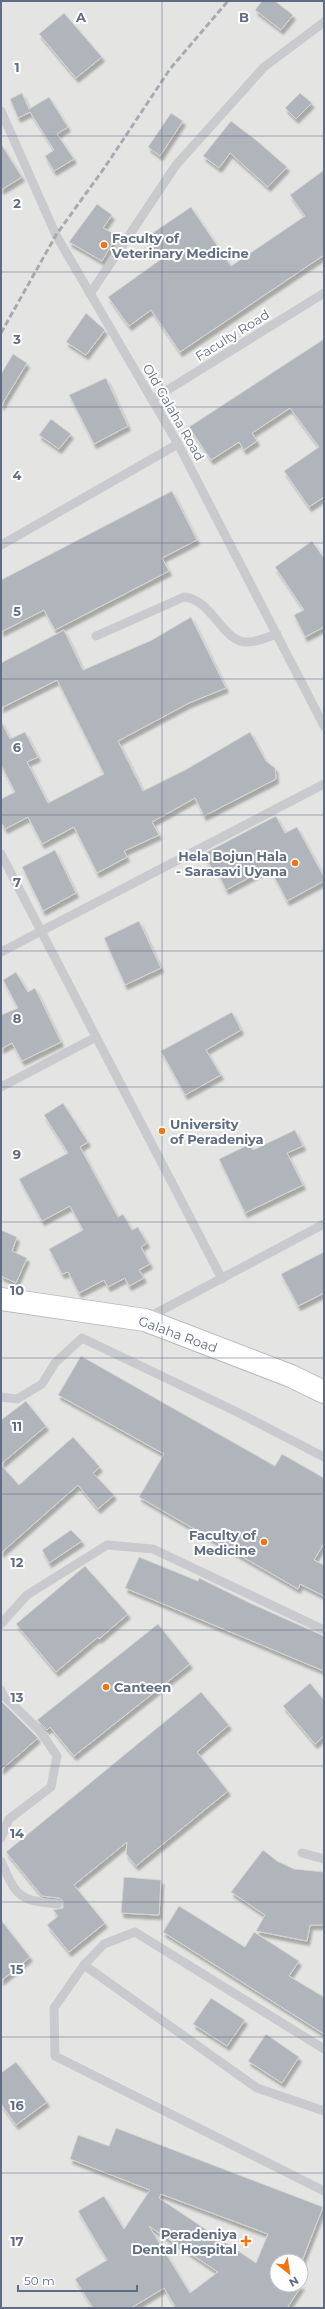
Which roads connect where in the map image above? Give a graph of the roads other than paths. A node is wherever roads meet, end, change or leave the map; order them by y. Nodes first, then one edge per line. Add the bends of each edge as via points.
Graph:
1 (324, 22) edge
2 (1, 111) edge
3 (324, 293) edge
4 (90, 294) junction
5 (153, 399) junction
6 (178, 444) junction
7 (1, 545) edge
8 (277, 634) junction
9 (96, 636) dead end
10 (324, 726) edge
11 (324, 784) edge
12 (1, 854) edge
13 (41, 931) junction
14 (1, 952) edge
15 (96, 1038) junction
16 (1, 1087) edge
17 (324, 1224) edge
18 (222, 1279) junction
19 (6, 1303) edge
20 (145, 1320) junction
21 (324, 1392) edge
22 (1, 1397) edge
23 (324, 1457) edge
24 (1, 1624) edge
25 (324, 1630) edge
26 (1, 1690) edge
27 (1, 1838) edge
28 (302, 1853) dead end
29 (324, 1859) edge
30 (1, 1861) edge
31 (58, 1904) dead end
32 (84, 1965) junction
33 (324, 2049) edge
34 (324, 2111) edge
35 (324, 2191) edge

1 - 4 lane via 264,68 176,165
2 - 4 lane, Old Galaha Road via 56,235
3 - 5 lane, Faculty Road
4 - 5 lane, Old Galaha Road
5 - 6 lane, Old Galaha Road
6 - 7 lane
6 - 8 lane, Old Galaha Road
8 - 9 lane via 246,642 235,639 199,601 184,597
8 - 10 lane, Old Galaha Road
11 - 13 lane
12 - 13 lane
13 - 14 lane
13 - 15 lane
15 - 16 lane
15 - 18 lane
17 - 18 lane
18 - 20 lane
19 - 20 main road, Galaha Road
20 - 21 main road, Galaha Road via 291,1376
22 - 23 lane via 16,1399 42,1384 55,1363 82,1338
24 - 25 lane via 27,1595 107,1545 152,1549
26 - 27 lane via 40,1731 57,1756 51,1787 9,1819
28 - 29 lane
30 - 31 lane via 12,1887 31,1902
32 - 33 lane via 104,1944 135,1932
32 - 34 lane via 257,2088
32 - 35 lane via 54,2008 55,2056

